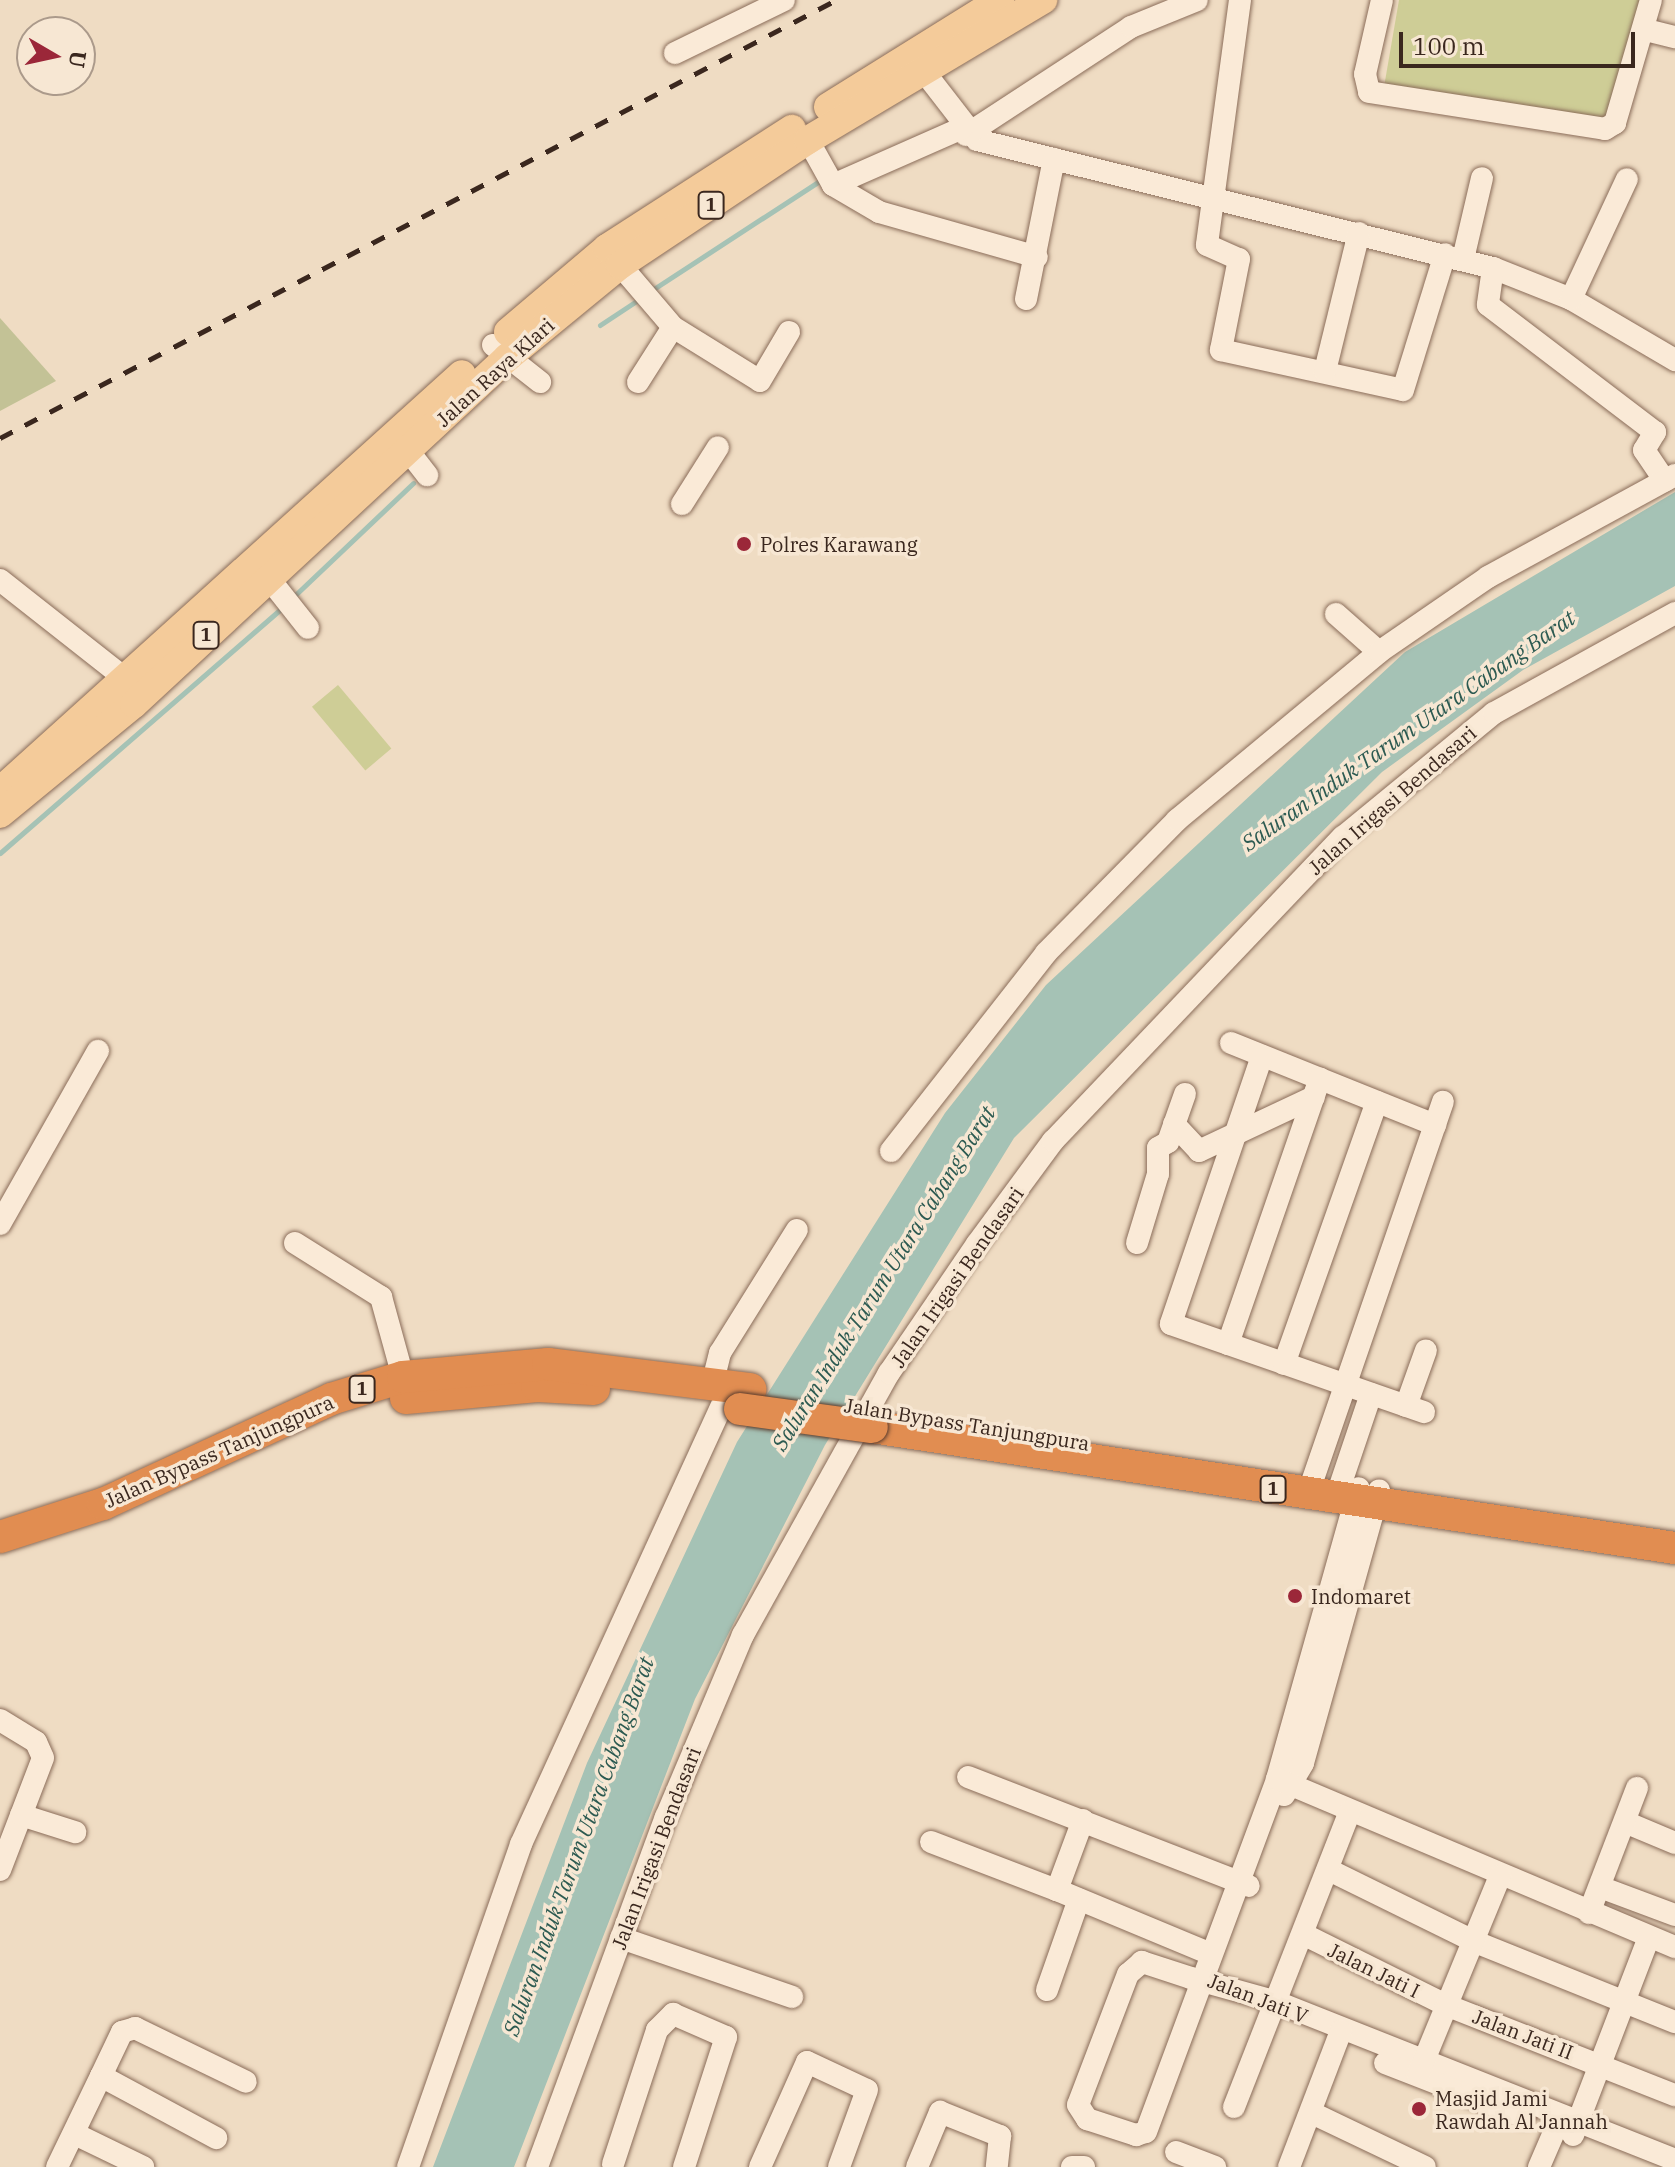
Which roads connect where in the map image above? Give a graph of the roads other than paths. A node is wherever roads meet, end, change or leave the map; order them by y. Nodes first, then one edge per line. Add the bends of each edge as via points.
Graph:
1 (784, 0) edge
2 (1000, 0) edge
3 (1043, 0) edge
4 (1197, 0) edge
5 (1240, 0) edge
6 (1382, 0) edge
7 (1651, 0) edge
8 (1646, 30) junction
9 (1675, 37) edge
10 (675, 53) dead end
11 (918, 64) junction
12 (959, 123) junction
13 (808, 140) junction
14 (1054, 159) junction
15 (1482, 178) dead end
16 (829, 179) junction
17 (1627, 179) dead end
18 (1217, 197) junction
19 (1359, 233) junction
20 (1454, 256) junction
21 (1037, 257) junction
22 (620, 265) junction
23 (1493, 268) junction
24 (1026, 299) dead end
25 (1571, 299) junction
26 (673, 327) junction
27 (789, 332) dead end
28 (1675, 360) edge
29 (520, 366) junction
30 (1325, 371) junction
31 (638, 382) dead end
32 (718, 447) dead end
33 (413, 456) junction
34 (1670, 478) edge
35 (682, 504) dead end
36 (0, 580) edge
37 (274, 586) junction
38 (1675, 613) edge
39 (1336, 614) dead end
40 (303, 621) dead end
41 (1379, 652) junction
42 (122, 676) junction
43 (134, 704) junction
44 (0, 791) edge
45 (0, 814) edge
46 (1231, 1043) dead end
47 (98, 1051) dead end
48 (1262, 1056) junction
49 (1317, 1088) junction
50 (1185, 1094) dead end
51 (1377, 1102) junction
52 (1443, 1102) dead end
53 (1174, 1124) junction
54 (1435, 1125) junction
55 (1235, 1133) junction
56 (891, 1151) dead end
57 (3, 1213) edge
58 (797, 1230) dead end
59 (295, 1243) dead end
60 (1137, 1243) dead end
61 (1228, 1344) junction
62 (1426, 1350) dead end
63 (1284, 1364) junction
64 (403, 1377) junction
65 (1346, 1385) junction
66 (1371, 1394) junction
67 (731, 1397) junction
68 (876, 1418) junction
69 (1354, 1490) junction
70 (1675, 1533) edge
71 (0, 1537) edge
72 (1675, 1548) edge
73 (0, 1556) edge
74 (0, 1720) edge
75 (968, 1777) dead end
76 (1283, 1782) junction
77 (1637, 1788) dead end
78 (1350, 1811) junction
79 (21, 1815) junction
80 (1083, 1820) junction
81 (1625, 1822) junction
82 (75, 1832) dead end
83 (931, 1842) dead end
84 (1675, 1843) edge
85 (0, 1870) edge
86 (1329, 1870) junction
87 (1500, 1876) junction
88 (1242, 1884) junction
89 (1600, 1887) junction
90 (1057, 1890) junction
91 (1079, 1899) junction
92 (1589, 1913) junction
93 (1675, 1915) edge
94 (1303, 1934) junction
95 (1649, 1937) junction
96 (621, 1938) junction
97 (1473, 1941) junction
98 (1675, 1947) edge
99 (1208, 1953) junction
100 (1201, 1980) junction
101 (1047, 1990) dead end
102 (792, 1997) dead end
103 (1623, 2003) junction
104 (1446, 2005) junction
105 (1272, 2008) junction
106 (1675, 2022) edge
107 (1339, 2036) junction
108 (1600, 2063) junction
109 (1420, 2069) junction
110 (101, 2076) junction
111 (246, 2082) dead end
112 (1675, 2095) edge
113 (1234, 2107) dead end
114 (1312, 2113) junction
115 (1567, 2126) junction
116 (75, 2134) junction
117 (216, 2138) dead end
118 (1176, 2152) dead end
119 (1675, 2160) edge
120 (615, 2166) edge
121 (57, 2167) edge
122 (143, 2167) edge
123 (408, 2167) edge
124 (537, 2167) edge
125 (684, 2167) edge
126 (760, 2167) edge
127 (839, 2167) edge
128 (917, 2167) edge
129 (997, 2167) edge
130 (1072, 2167) edge
131 (1084, 2167) edge
132 (1215, 2167) edge
133 (1289, 2167) edge
134 (1425, 2167) edge
135 (1539, 2167) edge
136 (1653, 2167) edge

1 - 10 street
2 - 11 main road, Jalan Raya Klari / 1
3 - 11 main road, Jalan Raya Klari / 1
4 - 12 street via 1131,27
5 - 18 street
6 - 8 street via 1365,74 1369,92 1605,129 1615,123
7 - 8 street
8 - 9 street
11 - 12 street
11 - 13 main road, Jalan Raya Klari / 1
11 - 29 main road, Jalan Raya Klari / 1 via 607,248
12 - 14 street
12 - 16 street
13 - 16 street
13 - 22 main road, Jalan Raya Klari / 1
14 - 18 street
14 - 21 street
15 - 20 street
16 - 21 street via 911,225
17 - 25 street
18 - 19 street
18 - 30 street via 1208,247 1239,259 1221,350
19 - 20 street
19 - 30 street
20 - 23 street
20 - 30 street via 1403,390
21 - 24 street
22 - 26 street
22 - 29 main road, Jalan Raya Klari / 1
23 - 25 street
23 - 34 street via 1488,305 1655,432 1644,450
25 - 28 street
26 - 27 street via 760,381
26 - 31 street
29 - 33 main road, Jalan Raya Klari / 1
32 - 35 street
33 - 37 main road, Jalan Raya Klari / 1
33 - 42 main road, Jalan Raya Klari / 1
34 - 41 street via 1488,577
36 - 42 street
37 - 40 street
37 - 43 main road, Jalan Raya Klari / 1
38 - 96 street, Jalan Irigasi Bendasari via 1494,713 1343,837 1053,1141 889,1373 773,1578 721,1681
39 - 41 street
41 - 56 street via 1177,820 1046,953
42 - 43 street
42 - 44 main road, Jalan Raya Klari / 1
43 - 45 main road, Jalan Raya Klari / 1
46 - 48 street
47 - 57 street
48 - 49 street
48 - 55 street
49 - 51 street
49 - 55 street
49 - 61 street
50 - 53 street
51 - 54 street
51 - 63 street
52 - 54 street
53 - 55 street via 1199,1151
53 - 60 street via 1158,1148 1158,1174
54 - 65 street
55 - 61 street via 1171,1324
58 - 67 street via 720,1353
59 - 64 street via 381,1297
61 - 63 street
62 - 66 street via 1415,1409
63 - 65 street
64 - 67 highway, Jalan Bypass Tanjungpura / 1 via 548,1364
64 - 71 highway, Jalan Bypass Tanjungpura / 1 via 331,1399 52,1524
65 - 66 street
65 - 69 street
66 - 69 street
67 - 68 highway, Jalan Bypass Tanjungpura / 1, bridge
67 - 73 highway, Jalan Bypass Tanjungpura / 1 via 537,1386 401,1398 329,1420 114,1522
67 - 123 street via 521,1844
68 - 69 highway, Jalan Bypass Tanjungpura / 1
68 - 69 highway, Jalan Bypass Tanjungpura / 1
69 - 70 highway, Jalan Bypass Tanjungpura / 1
69 - 72 highway, Jalan Bypass Tanjungpura / 1
69 - 76 street via 1303,1763
74 - 79 street via 41,1748 42,1767
75 - 80 street
76 - 78 street
76 - 88 street
77 - 81 street
78 - 86 street
78 - 87 street
79 - 82 street
79 - 85 street
80 - 88 street
80 - 90 street
81 - 84 street
81 - 89 street
83 - 90 street
86 - 94 street
86 - 97 street
87 - 92 street
87 - 97 street
88 - 99 street
88 - 100 street
89 - 92 street
89 - 93 street
90 - 91 street
91 - 99 street
91 - 101 street
92 - 95 street
94 - 104 street, Jalan Jati I
94 - 105 street
95 - 98 street
95 - 103 street
96 - 102 street
96 - 124 street, Jalan Irigasi Bendasari
97 - 103 street
97 - 104 street
99 - 100 street
100 - 100 street, Jalan Jati V via 1135,1964 1079,2113 1136,2135 1146,2132
100 - 105 street, Jalan Jati V
103 - 106 street
103 - 108 street
104 - 108 street, Jalan Jati II
104 - 109 street
105 - 107 street, Jalan Jati V
105 - 113 street
107 - 109 street, Jalan Jati V
107 - 114 street
108 - 112 street, Jalan Jati II
108 - 115 street
109 - 115 street, Jalan Jati V
110 - 111 street via 122,2032 135,2028
110 - 116 street
110 - 117 street
114 - 133 street
114 - 134 street
115 - 119 street
115 - 135 street
115 - 136 street
116 - 121 street
116 - 122 street
118 - 132 street
120 - 125 street via 657,2030 673,2014 726,2037
126 - 127 street via 807,2062 867,2090
128 - 129 street via 940,2112 1000,2136
130 - 131 street

